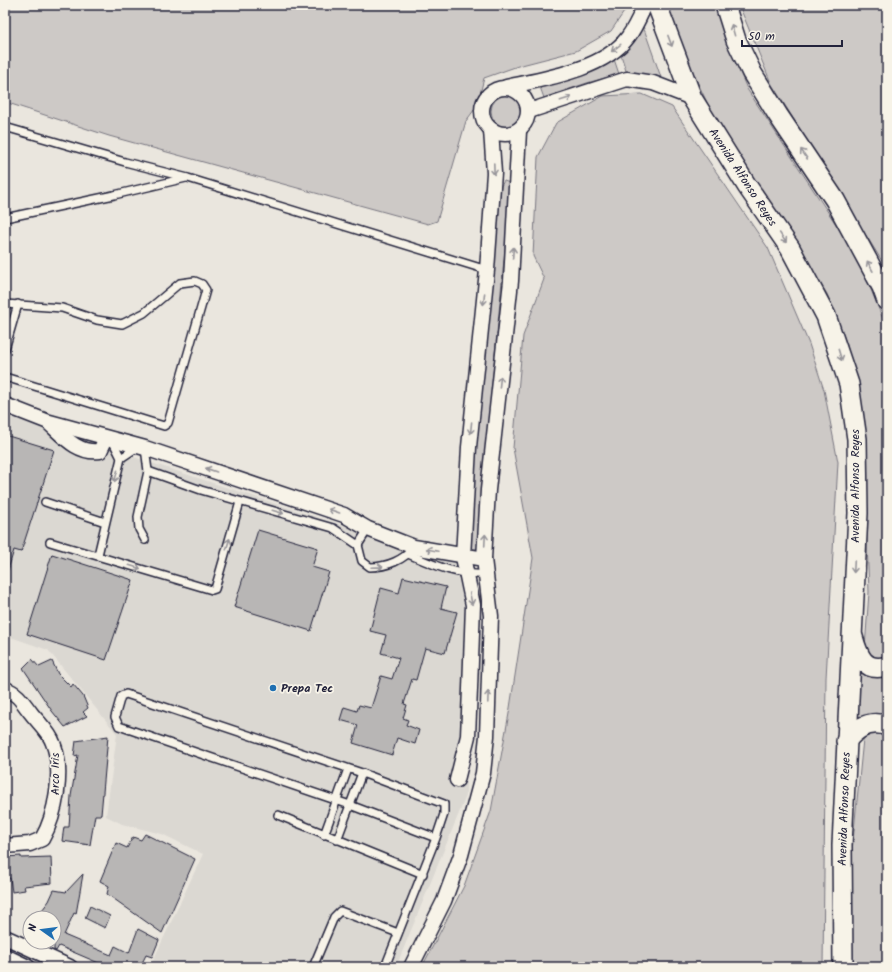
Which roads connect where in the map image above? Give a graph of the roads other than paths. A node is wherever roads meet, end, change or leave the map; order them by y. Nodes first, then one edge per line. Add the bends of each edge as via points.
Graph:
1 (645, 5) edge
2 (656, 5) edge
3 (725, 5) edge
4 (506, 87) junction
5 (692, 98) junction
6 (529, 111) junction
7 (5, 127) edge
8 (491, 130) junction
9 (519, 131) junction
10 (188, 178) junction
11 (5, 218) edge
12 (487, 270) junction
13 (887, 301) edge
14 (5, 304) edge
15 (18, 304) junction
16 (5, 349) edge
17 (5, 377) edge
18 (5, 405) edge
19 (109, 439) junction
20 (142, 447) junction
21 (121, 458) junction
22 (148, 471) junction
23 (45, 502) dead end
24 (240, 502) junction
25 (105, 522) junction
26 (368, 529) junction
27 (145, 540) dead end
28 (50, 542) dead end
29 (358, 545) junction
30 (411, 550) junction
31 (98, 555) junction
32 (463, 557) junction
33 (484, 559) junction
34 (486, 574) junction
35 (466, 575) junction
36 (851, 630) junction
37 (887, 666) edge
38 (5, 689) edge
39 (887, 726) edge
40 (468, 736) junction
41 (487, 736) junction
42 (846, 741) junction
43 (348, 769) junction
44 (362, 773) junction
45 (457, 780) dead end
46 (337, 801) junction
47 (350, 805) junction
48 (278, 815) dead end
49 (324, 835) junction
50 (436, 838) junction
51 (337, 840) junction
52 (5, 846) edge
53 (423, 874) junction
54 (398, 933) junction
55 (5, 937) edge
56 (5, 956) edge
57 (28, 967) edge
58 (70, 967) edge
59 (313, 967) edge
60 (384, 967) edge
61 (410, 967) edge
62 (843, 967) edge

1 -> 4 street via 628,38 593,63 580,70
2 -> 5 main road, Avenida Alfonso Reyes
13 -> 3 main road via 835,200 752,73 736,40
4 - 6 street via 522,94
4 - 8 street via 498,89 485,100 482,108 485,124
6 -> 5 street via 627,79 652,83
5 -> 36 main road, Avenida Alfonso Reyes via 790,248 826,316 849,384 858,446 858,513
6 - 9 street via 528,119
7 - 10 lane
8 - 9 street via 508,135
8 -> 12 street via 494,173
33 -> 9 street via 488,490 511,281
10 - 11 lane
10 - 12 lane
12 -> 32 street via 469,447
14 - 15 lane
15 - 16 lane
15 - 17 lane via 62,308 97,320 122,324 144,313 180,283 195,281 202,284 206,290 168,423 164,426
18 - 19 street via 46,421
19 - 20 street
19 - 21 lane
20 - 21 lane
20 - 22 lane
26 -> 20 street via 344,515
21 -> 25 lane
22 - 24 lane
22 - 27 lane via 138,517 138,529
23 - 25 lane
24 -> 29 lane via 333,528
31 -> 24 lane via 213,590
25 - 31 lane
26 - 29 lane
26 - 30 street
28 - 31 lane
29 -> 30 lane via 362,561 370,567 389,565
32 -> 30 street
30 - 35 lane via 453,572
32 - 33 street
32 - 35 street
33 - 34 street
34 - 35 lane
41 -> 34 street via 491,616
35 -> 40 street via 473,605
36 - 37 main road via 859,658 872,667
36 - 42 main road, Avenida Alfonso Reyes
38 - 52 street, Arco Iris via 17,695 53,742 57,761 57,781 56,798 42,839 30,844
39 - 42 main road via 865,726 853,732
40 - 41 street
40 - 45 street
41 - 61 street via 483,773 461,855 444,901
42 - 62 main road, Avenida Alfonso Reyes via 842,845
43 - 44 lane
43 - 46 lane
43 - 46 lane via 126,694 121,696 115,717 119,726
44 - 47 lane
44 - 50 lane via 444,804 444,814
46 - 47 lane
46 - 49 lane
47 - 50 lane
47 - 51 lane
48 - 49 lane
49 - 51 lane
50 - 53 lane
51 - 53 lane
53 - 54 lane
54 - 59 lane via 340,911 334,917
54 - 60 lane
55 - 58 street
56 - 57 street

